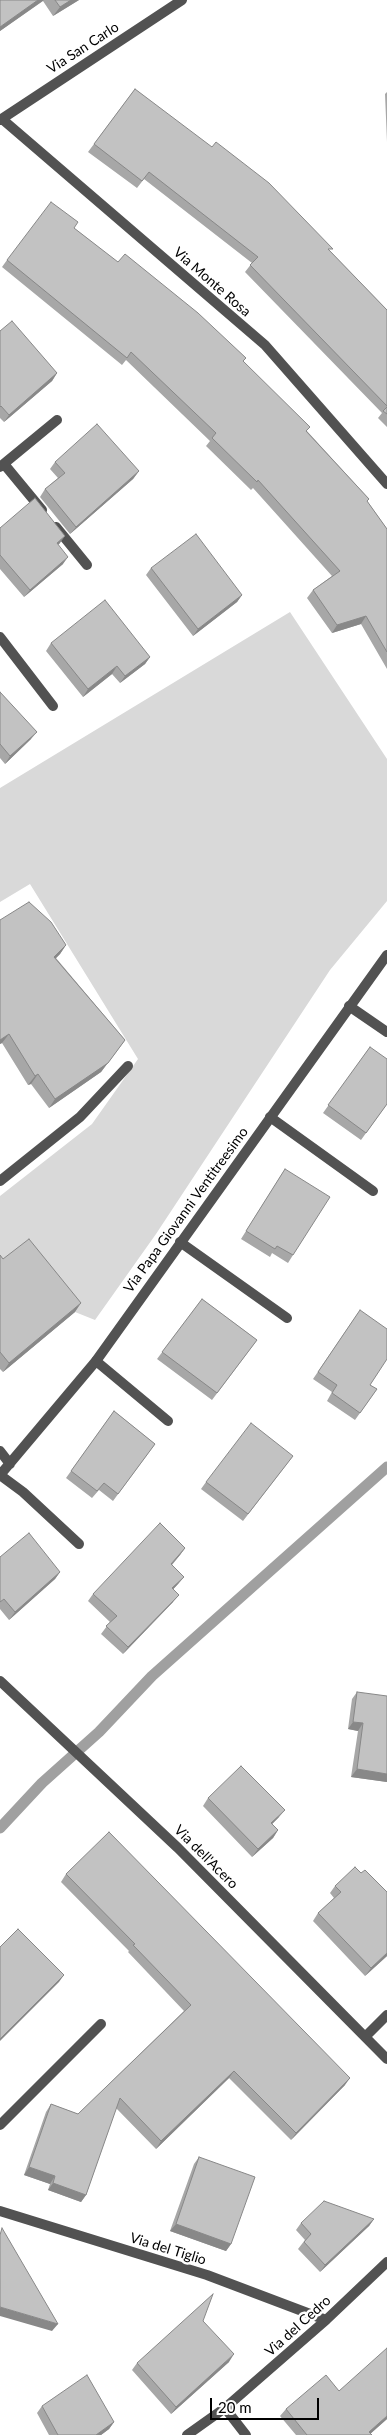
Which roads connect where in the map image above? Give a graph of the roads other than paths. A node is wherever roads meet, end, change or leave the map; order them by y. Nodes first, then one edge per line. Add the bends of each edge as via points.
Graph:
1 (182, 0) edge
2 (1, 119) edge
3 (57, 420) dead end
4 (2, 465) edge
5 (387, 484) edge
6 (87, 565) dead end
7 (0, 637) edge
8 (53, 706) dead end
9 (387, 955) edge
10 (349, 1006) junction
11 (387, 1032) edge
12 (128, 1066) dead end
13 (270, 1117) junction
14 (0, 1181) edge
15 (374, 1191) dead end
16 (180, 1242) junction
17 (287, 1318) dead end
18 (96, 1361) junction
19 (168, 1421) dead end
20 (0, 1452) edge
21 (10, 1464) junction
22 (0, 1475) edge
23 (79, 1544) dead end
24 (0, 1681) edge
25 (387, 2015) edge
26 (101, 2024) dead end
27 (366, 2036) junction
28 (387, 2060) edge
29 (0, 2125) edge
30 (0, 2211) edge
31 (387, 2262) edge
32 (326, 2320) junction
33 (225, 2408) junction
34 (187, 2435) edge
35 (246, 2435) edge

1 - 2 street, Via San Carlo
2 - 5 street, Via Monte Rosa via 265,345
3 - 4 street
4 - 6 street
7 - 8 street
9 - 10 street, Via Papa Giovanni Ventitreesimo
10 - 11 street
10 - 13 street, Via Papa Giovanni Ventitreesimo
12 - 14 street via 80,1117
13 - 15 street
13 - 16 street, Via Papa Giovanni Ventitreesimo
16 - 17 street
16 - 18 street, Via Papa Giovanni Ventitreesimo
18 - 19 street
18 - 21 street, Via Papa Giovanni Ventitreesimo
20 - 21 street
21 - 22 street, Via Papa Giovanni Ventitreesimo
22 - 23 street
24 - 27 street, Via dell'Acero via 178,1848
25 - 27 street
26 - 29 street
27 - 28 street, Via dell'Acero
30 - 32 street, Via del Tiglio via 207,2275
31 - 32 street, Via del Cedro
32 - 33 street, Via del Cedro
33 - 34 street, Via del Cedro
33 - 35 street

